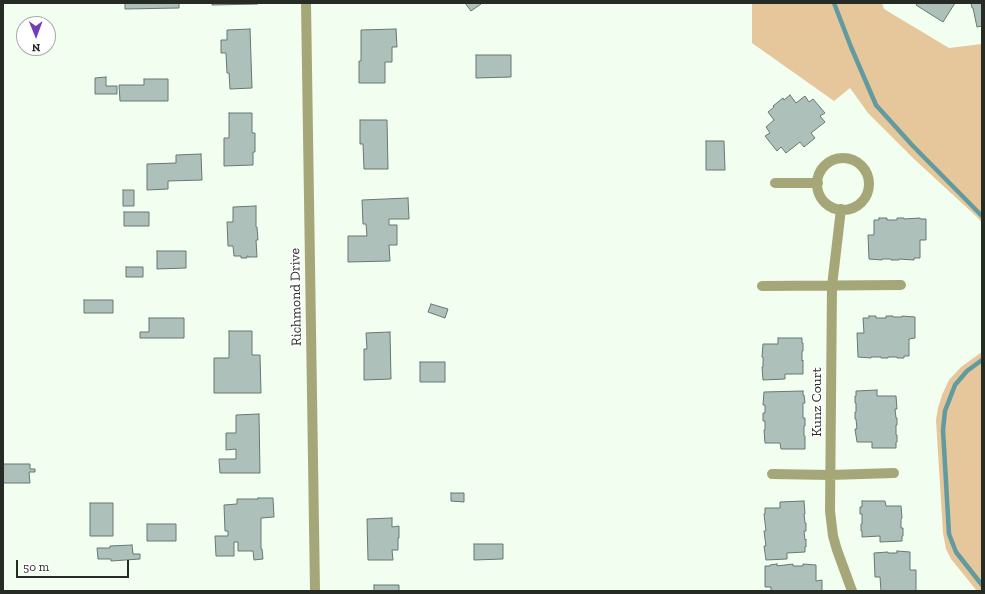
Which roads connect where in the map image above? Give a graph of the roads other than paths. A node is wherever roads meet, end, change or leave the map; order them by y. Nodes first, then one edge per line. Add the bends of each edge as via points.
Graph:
1 (306, 3) edge
2 (775, 183) dead end
3 (818, 183) junction
4 (841, 210) junction
5 (901, 285) dead end
6 (762, 286) dead end
7 (832, 286) junction
8 (894, 473) dead end
9 (772, 474) dead end
10 (830, 475) junction
11 (315, 591) edge
12 (852, 591) edge

1 - 11 street, Richmond Drive
2 - 3 street
3 - 4 street via 820,195 825,202
3 - 4 street via 822,170 835,159 852,159 865,170 869,185 863,201 857,206
4 - 7 street, Kunz Court
5 - 7 street
6 - 7 street
7 - 10 street, Kunz Court
8 - 10 street
9 - 10 street
10 - 12 street, Kunz Court via 833,536

